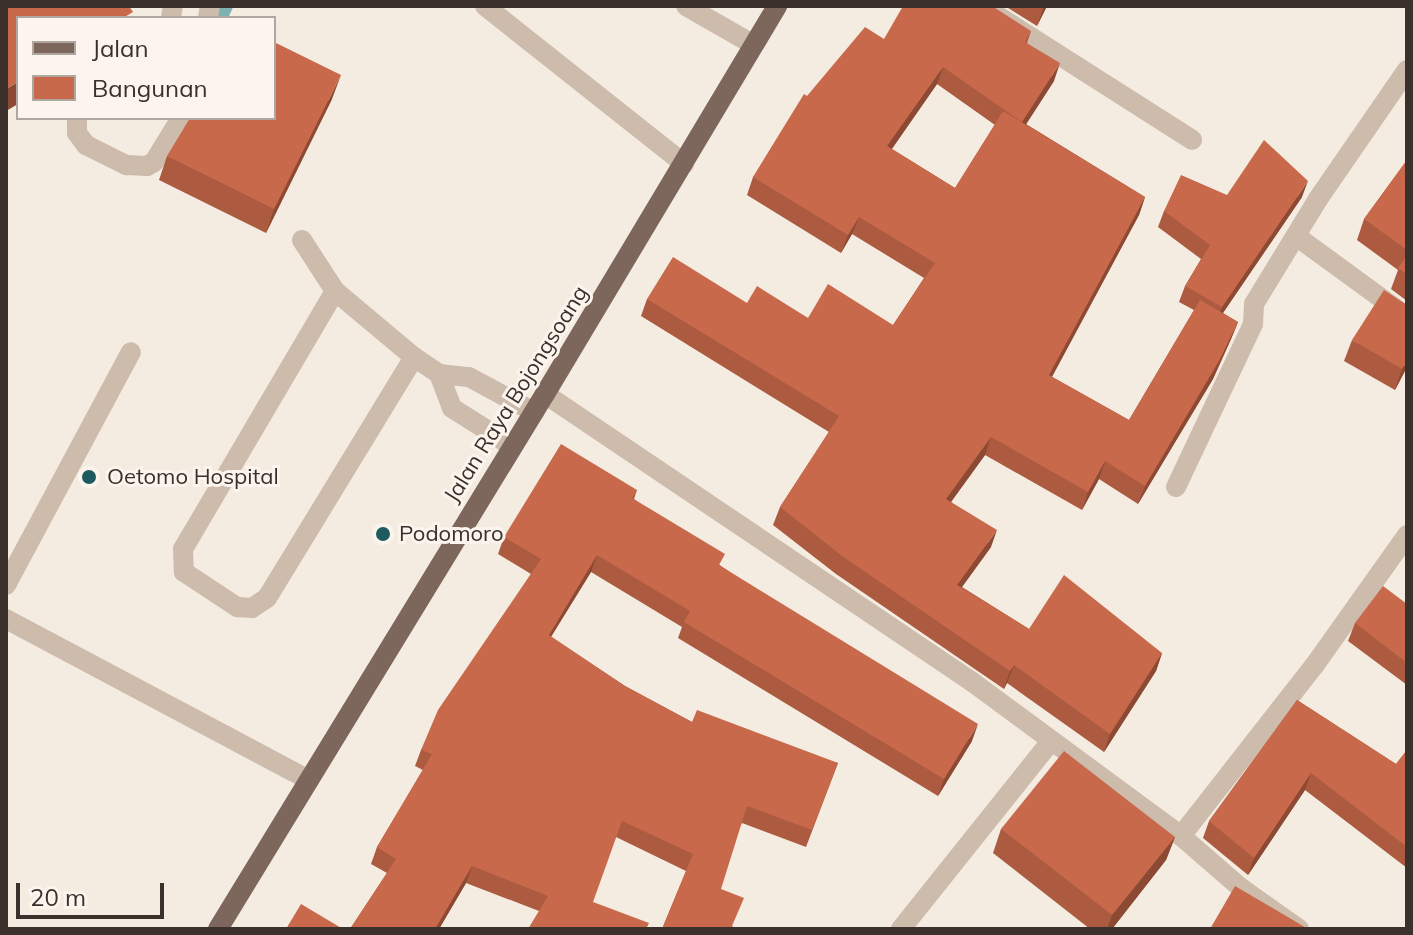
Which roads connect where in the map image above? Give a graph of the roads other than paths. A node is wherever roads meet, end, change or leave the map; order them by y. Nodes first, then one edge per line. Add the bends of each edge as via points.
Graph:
1 (485, 6) edge
2 (686, 6) edge
3 (777, 6) edge
4 (982, 6) edge
5 (754, 45) junction
6 (1407, 70) edge
7 (77, 120) edge
8 (180, 120) edge
9 (1192, 140) dead end
10 (684, 164) junction
11 (1296, 236) junction
12 (302, 240) dead end
13 (335, 291) junction
14 (1407, 317) edge
15 (131, 352) dead end
16 (414, 357) junction
17 (439, 374) junction
18 (545, 394) junction
19 (534, 412) junction
20 (512, 446) junction
21 (1176, 487) dead end
22 (1407, 535) edge
23 (6, 585) edge
24 (6, 619) edge
25 (1051, 741) junction
26 (309, 780) junction
27 (1181, 836) junction
28 (218, 929) edge
29 (901, 929) edge
30 (1299, 929) edge

1 - 10 street
2 - 5 street
3 - 5 main road, Jalan Raya Bojongsoang
4 - 9 street
5 - 10 main road, Jalan Raya Bojongsoang
6 - 11 street
7 - 8 street via 77,133 86,145 126,165 147,166
10 - 18 main road, Jalan Raya Bojongsoang
11 - 14 street
11 - 21 street via 1254,304 1253,324
12 - 13 street
13 - 16 street
13 - 16 street via 183,549 184,572 237,607 252,608 267,598
15 - 23 street
16 - 17 street
17 - 19 street via 469,377
17 - 20 street via 452,408
18 - 19 main road, Jalan Raya Bojongsoang
18 - 25 street via 971,681
19 - 20 main road, Jalan Raya Bojongsoang
20 - 26 main road, Jalan Raya Bojongsoang
22 - 27 street via 1314,666
24 - 26 street
25 - 27 street
25 - 29 street
26 - 28 main road, Jalan Raya Bojongsoang
27 - 30 street

